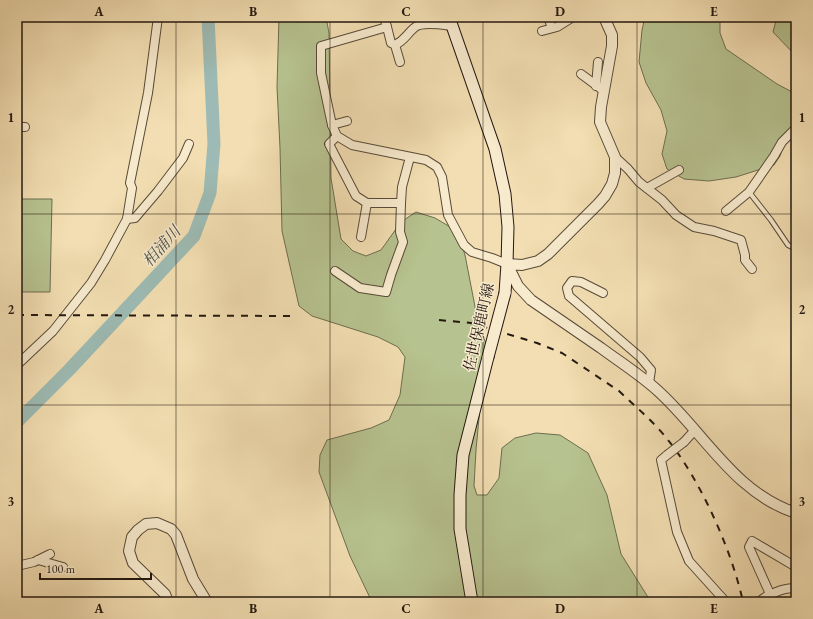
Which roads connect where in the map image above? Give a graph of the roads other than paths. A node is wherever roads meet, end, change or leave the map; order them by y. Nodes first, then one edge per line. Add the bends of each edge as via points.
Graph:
1 (158, 17) edge
2 (384, 17) edge
3 (548, 17) edge
4 (573, 17) edge
5 (604, 17) edge
6 (451, 22) edge
7 (387, 27) junction
8 (552, 28) junction
9 (542, 32) dead end
10 (395, 45) junction
11 (400, 62) dead end
12 (598, 62) dead end
13 (581, 74) dead end
14 (600, 88) junction
15 (347, 121) dead end
16 (332, 125) junction
17 (796, 128) edge
18 (337, 136) junction
19 (189, 144) dead end
20 (410, 157) junction
21 (615, 157) junction
22 (679, 170) dead end
23 (647, 188) junction
24 (749, 192) junction
25 (367, 203) junction
26 (401, 203) junction
27 (726, 211) dead end
28 (127, 219) junction
29 (361, 237) dead end
30 (796, 249) edge
31 (507, 264) junction
32 (752, 270) dead end
33 (335, 271) dead end
34 (603, 293) dead end
35 (17, 365) edge
36 (649, 383) junction
37 (695, 430) junction
38 (796, 513) edge
39 (50, 554) dead end
40 (38, 560) junction
41 (17, 566) edge
42 (63, 567) dead end
43 (796, 567) edge
44 (796, 588) edge
45 (770, 594) junction
46 (168, 602) edge
47 (208, 602) edge
48 (472, 602) edge
49 (726, 602) edge
50 (759, 602) edge

1 - 28 street via 148,93 130,183 132,188
2 - 7 street
3 - 8 street
4 - 8 street
5 - 14 street via 612,35 612,46
6 - 10 street via 415,26 403,41
6 - 31 main road, 佐世保鹿町線 via 497,156 505,194 508,227
7 - 10 street via 391,43
7 - 16 street via 321,46 321,73
8 - 9 street
10 - 11 street
12 - 14 street
13 - 14 street
14 - 21 street via 600,122
15 - 16 street
16 - 18 street
17 - 24 street via 782,142
18 - 20 street via 352,145
18 - 25 street via 329,144 356,196
19 - 28 street via 183,158 158,191 135,218
20 - 26 street
20 - 31 street via 426,160 437,168 442,177 448,215 464,245 472,252
21 - 23 street
21 - 31 street via 615,173 605,196 548,254 538,261 522,265
22 - 23 street
23 - 32 street via 676,215 694,227 741,240 745,260
24 - 27 street
24 - 30 lane via 788,245
25 - 26 street
25 - 29 street
26 - 33 street via 400,232 403,242 386,292 360,288 345,281
28 - 35 street via 91,283 53,331
31 - 36 street via 518,286 531,300
31 - 48 main road, 佐世保鹿町線, bridge via 505,293 463,455 460,529
34 - 36 street via 572,280 567,288 569,296 640,357 651,370
36 - 37 street
37 - 38 street via 750,488 786,510
37 - 49 street, bridge via 661,460 678,532 689,561
39 - 40 street
40 - 41 street
40 - 42 street
43 - 45 street via 752,541 749,547
44 - 45 street
45 - 50 street
46 - 47 street via 165,594 134,563 129,551 132,537 146,524 156,523 171,529 176,535 193,579

